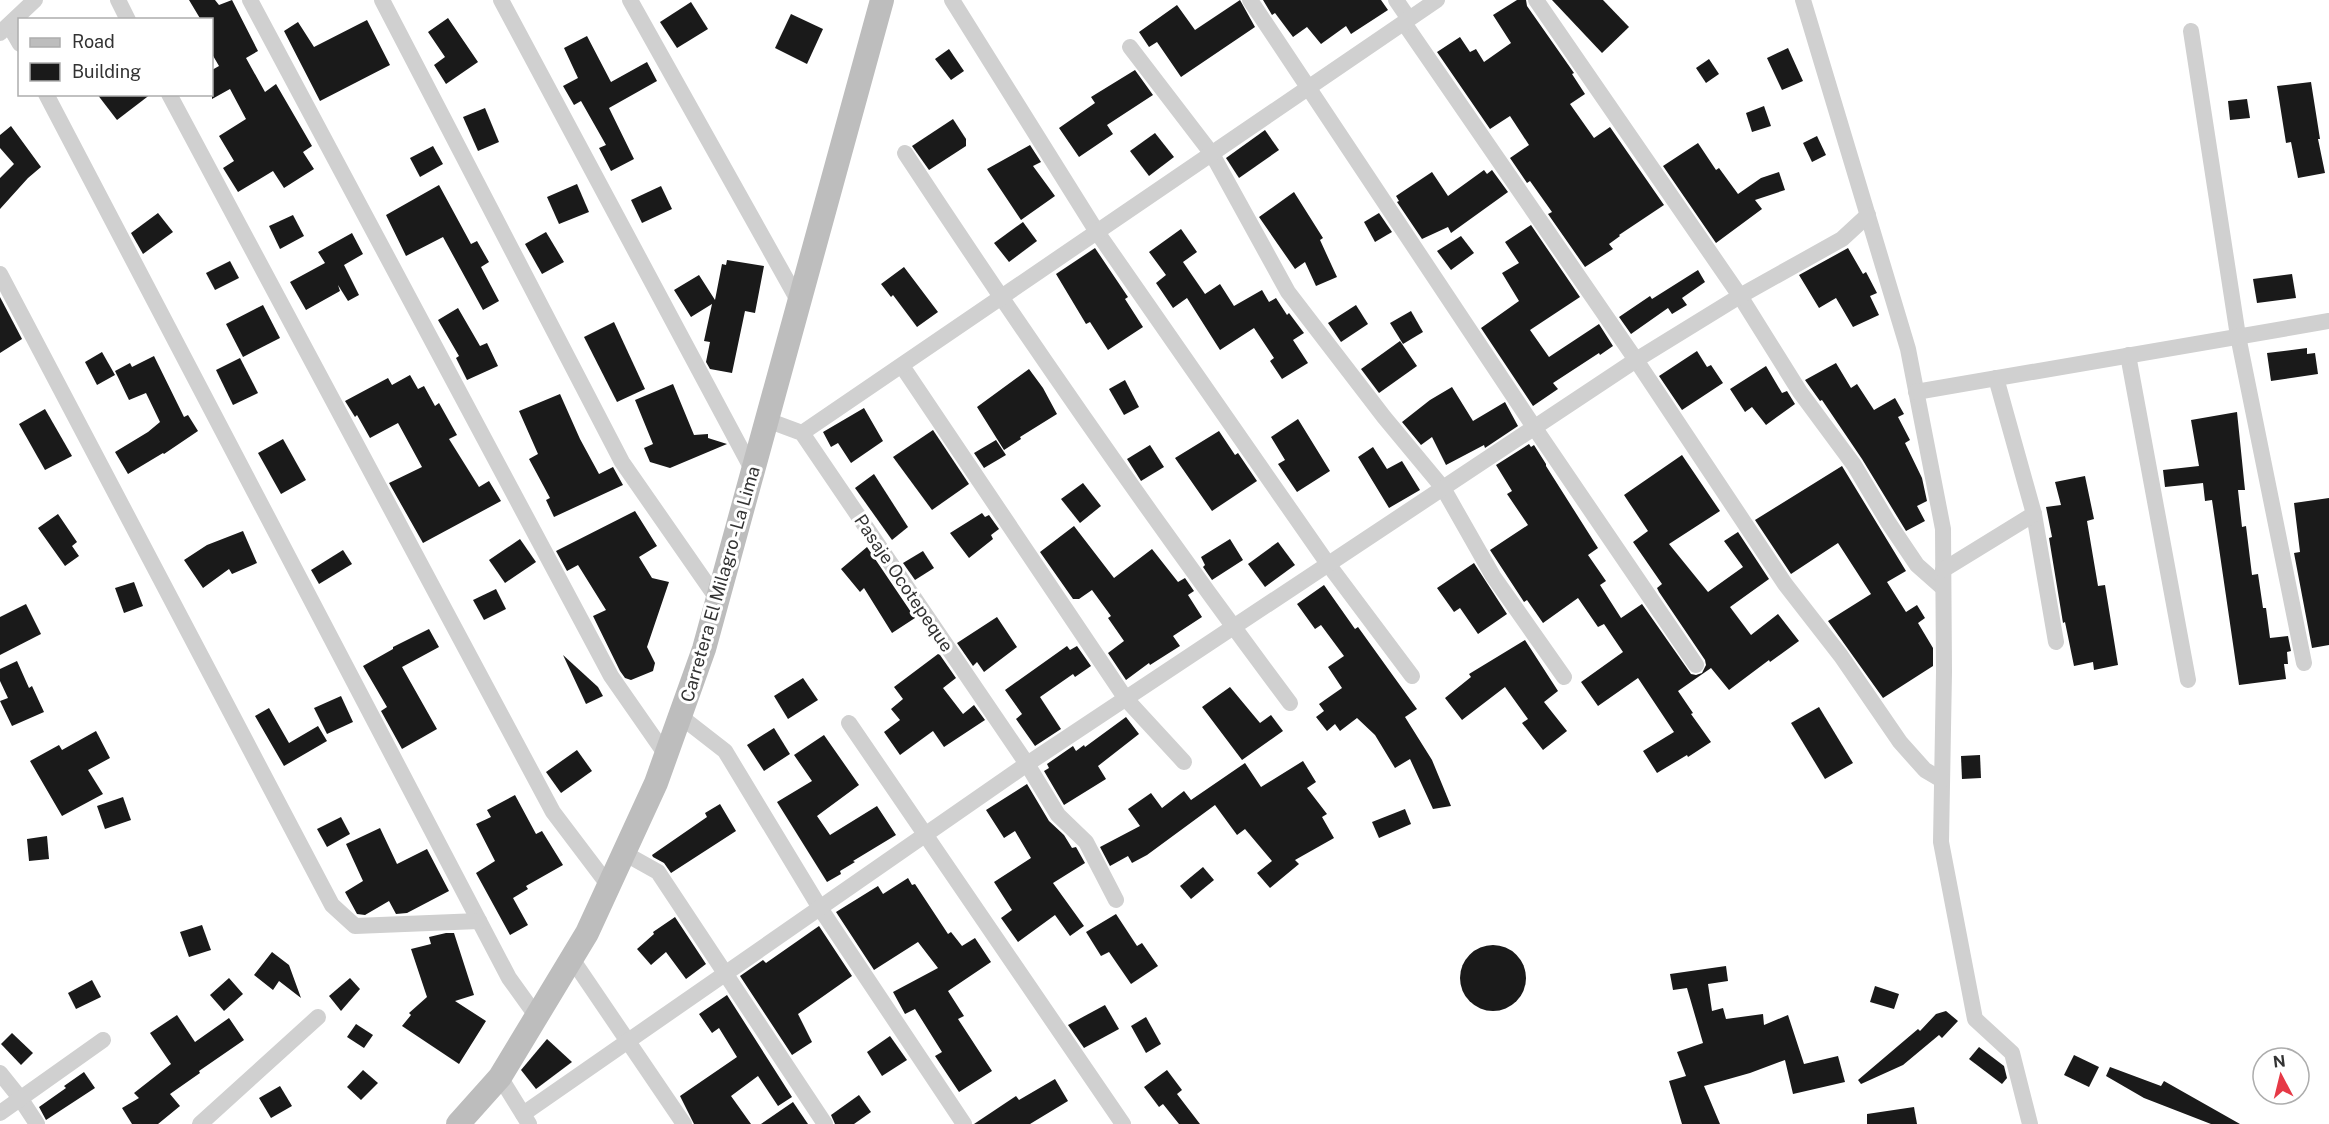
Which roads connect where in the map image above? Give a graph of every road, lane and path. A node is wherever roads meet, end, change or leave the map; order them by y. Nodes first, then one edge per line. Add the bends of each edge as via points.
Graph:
1 (35, 0) edge
2 (118, 0) edge
3 (250, 0) edge
4 (382, 0) edge
5 (501, 0) edge
6 (630, 0) edge
7 (882, 0) edge
8 (952, 0) edge
9 (1250, 0) edge
10 (1396, 0) edge
11 (1437, 0) edge
12 (1536, 0) edge
13 (1803, 0) edge
14 (128, 18) edge
15 (1406, 21) junction
16 (5, 29) edge
17 (2191, 31) dead end
18 (18, 42) edge
19 (1131, 47) dead end
20 (1309, 88) junction
21 (47, 96) edge
22 (170, 96) edge
23 (905, 153) dead end
24 (1212, 154) junction
25 (1868, 216) junction
26 (1097, 232) junction
27 (0, 274) edge
28 (1740, 296) junction
29 (1001, 298) junction
30 (799, 302) junction
31 (2329, 321) edge
32 (2238, 336) junction
33 (2128, 355) junction
34 (1636, 360) junction
35 (902, 366) junction
36 (1996, 378) junction
37 (1916, 392) junction
38 (767, 420) junction
39 (1534, 427) junction
40 (802, 433) junction
41 (753, 471) junction
42 (1443, 488) junction
43 (2034, 514) junction
44 (1328, 564) junction
45 (1943, 579) junction
46 (718, 600) junction
47 (1234, 627) junction
48 (2056, 642) dead end
49 (2304, 663) dead end
50 (1696, 665) dead end
51 (1412, 676) dead end
52 (1564, 677) dead end
53 (2188, 680) dead end
54 (1126, 699) junction
55 (1290, 703) dead end
56 (680, 716) junction
57 (849, 723) dead end
58 (666, 755) junction
59 (1184, 762) dead end
60 (1027, 764) junction
61 (1942, 780) junction
62 (926, 834) junction
63 (624, 853) junction
64 (609, 886) junction
65 (1116, 900) dead end
66 (820, 908) junction
67 (479, 921) junction
68 (572, 959) junction
69 (725, 974) junction
70 (318, 1017) dead end
71 (537, 1017) junction
72 (103, 1041) dead end
73 (628, 1042) junction
74 (0, 1073) edge
75 (500, 1077) junction
76 (20, 1098) junction
77 (0, 1113) edge
78 (526, 1119) edge
79 (37, 1124) edge
80 (200, 1124) edge
81 (458, 1124) edge
82 (684, 1124) edge
83 (825, 1124) edge
84 (964, 1124) edge
85 (1123, 1124) edge
86 (2030, 1124) edge

1 - 16 street
2 - 14 street
3 - 58 street via 611,675
4 - 46 street via 622,462
5 - 41 street
6 - 30 street
7 - 30 main road, Carretera El Milagro - La Lima
8 - 26 street
9 - 20 street
10 - 15 street
11 - 15 street
12 - 28 street
13 - 25 street
15 - 20 street
15 - 34 street
16 - 18 street
17 - 32 street
19 - 24 street
20 - 24 street
20 - 39 street
21 - 67 street
22 - 64 street via 553,812
23 - 29 street
24 - 26 street
24 - 42 street via 1288,292
25 - 28 street via 1842,238
25 - 37 street via 1908,349
26 - 29 street
26 - 44 street
27 - 67 street via 332,905 355,926
28 - 34 street
28 - 45 street via 1917,565
29 - 35 street
29 - 47 street
30 - 38 main road, Carretera El Milagro - La Lima
31 - 32 street
32 - 33 street
32 - 49 street
33 - 36 street
33 - 53 street
34 - 39 street
34 - 61 street via 1753,538 1880,715 1925,770
35 - 40 street
35 - 54 street
36 - 37 street
36 - 43 street
37 - 45 street via 1943,529
38 - 40 street
38 - 41 main road, Carretera El Milagro - La Lima
39 - 42 street
39 - 50 street
40 - 60 street, Pasaje Ocotepeque
41 - 46 main road, Carretera El Milagro - La Lima
42 - 44 street
42 - 52 street via 1493,576
43 - 45 street
43 - 48 street
44 - 47 street
44 - 51 street
45 - 61 street
46 - 56 main road, Carretera El Milagro - La Lima
47 - 54 street
47 - 55 street
54 - 59 street
54 - 60 street
56 - 58 main road, Carretera El Milagro - La Lima
56 - 66 street via 725,751
57 - 62 street
58 - 63 main road, Carretera El Milagro - La Lima
60 - 62 street
60 - 65 street, Pasaje Ocotepeque via 1058,815 1086,843
61 - 86 street via 1941,842 1975,1019 2012,1053
62 - 66 street
62 - 85 street
63 - 64 main road, Carretera El Milagro - La Lima
63 - 69 street via 658,872
64 - 68 main road, Carretera El Milagro - La Lima
66 - 69 street
66 - 84 street
67 - 71 street via 509,978
68 - 71 main road, Carretera El Milagro - La Lima
68 - 73 street
69 - 73 street
69 - 83 street
70 - 80 street
71 - 75 main road, Carretera El Milagro - La Lima
72 - 76 street
73 - 78 street
73 - 82 street
74 - 76 street
75 - 78 street
75 - 81 main road, Carretera El Milagro - La Lima
76 - 77 street
76 - 79 street

